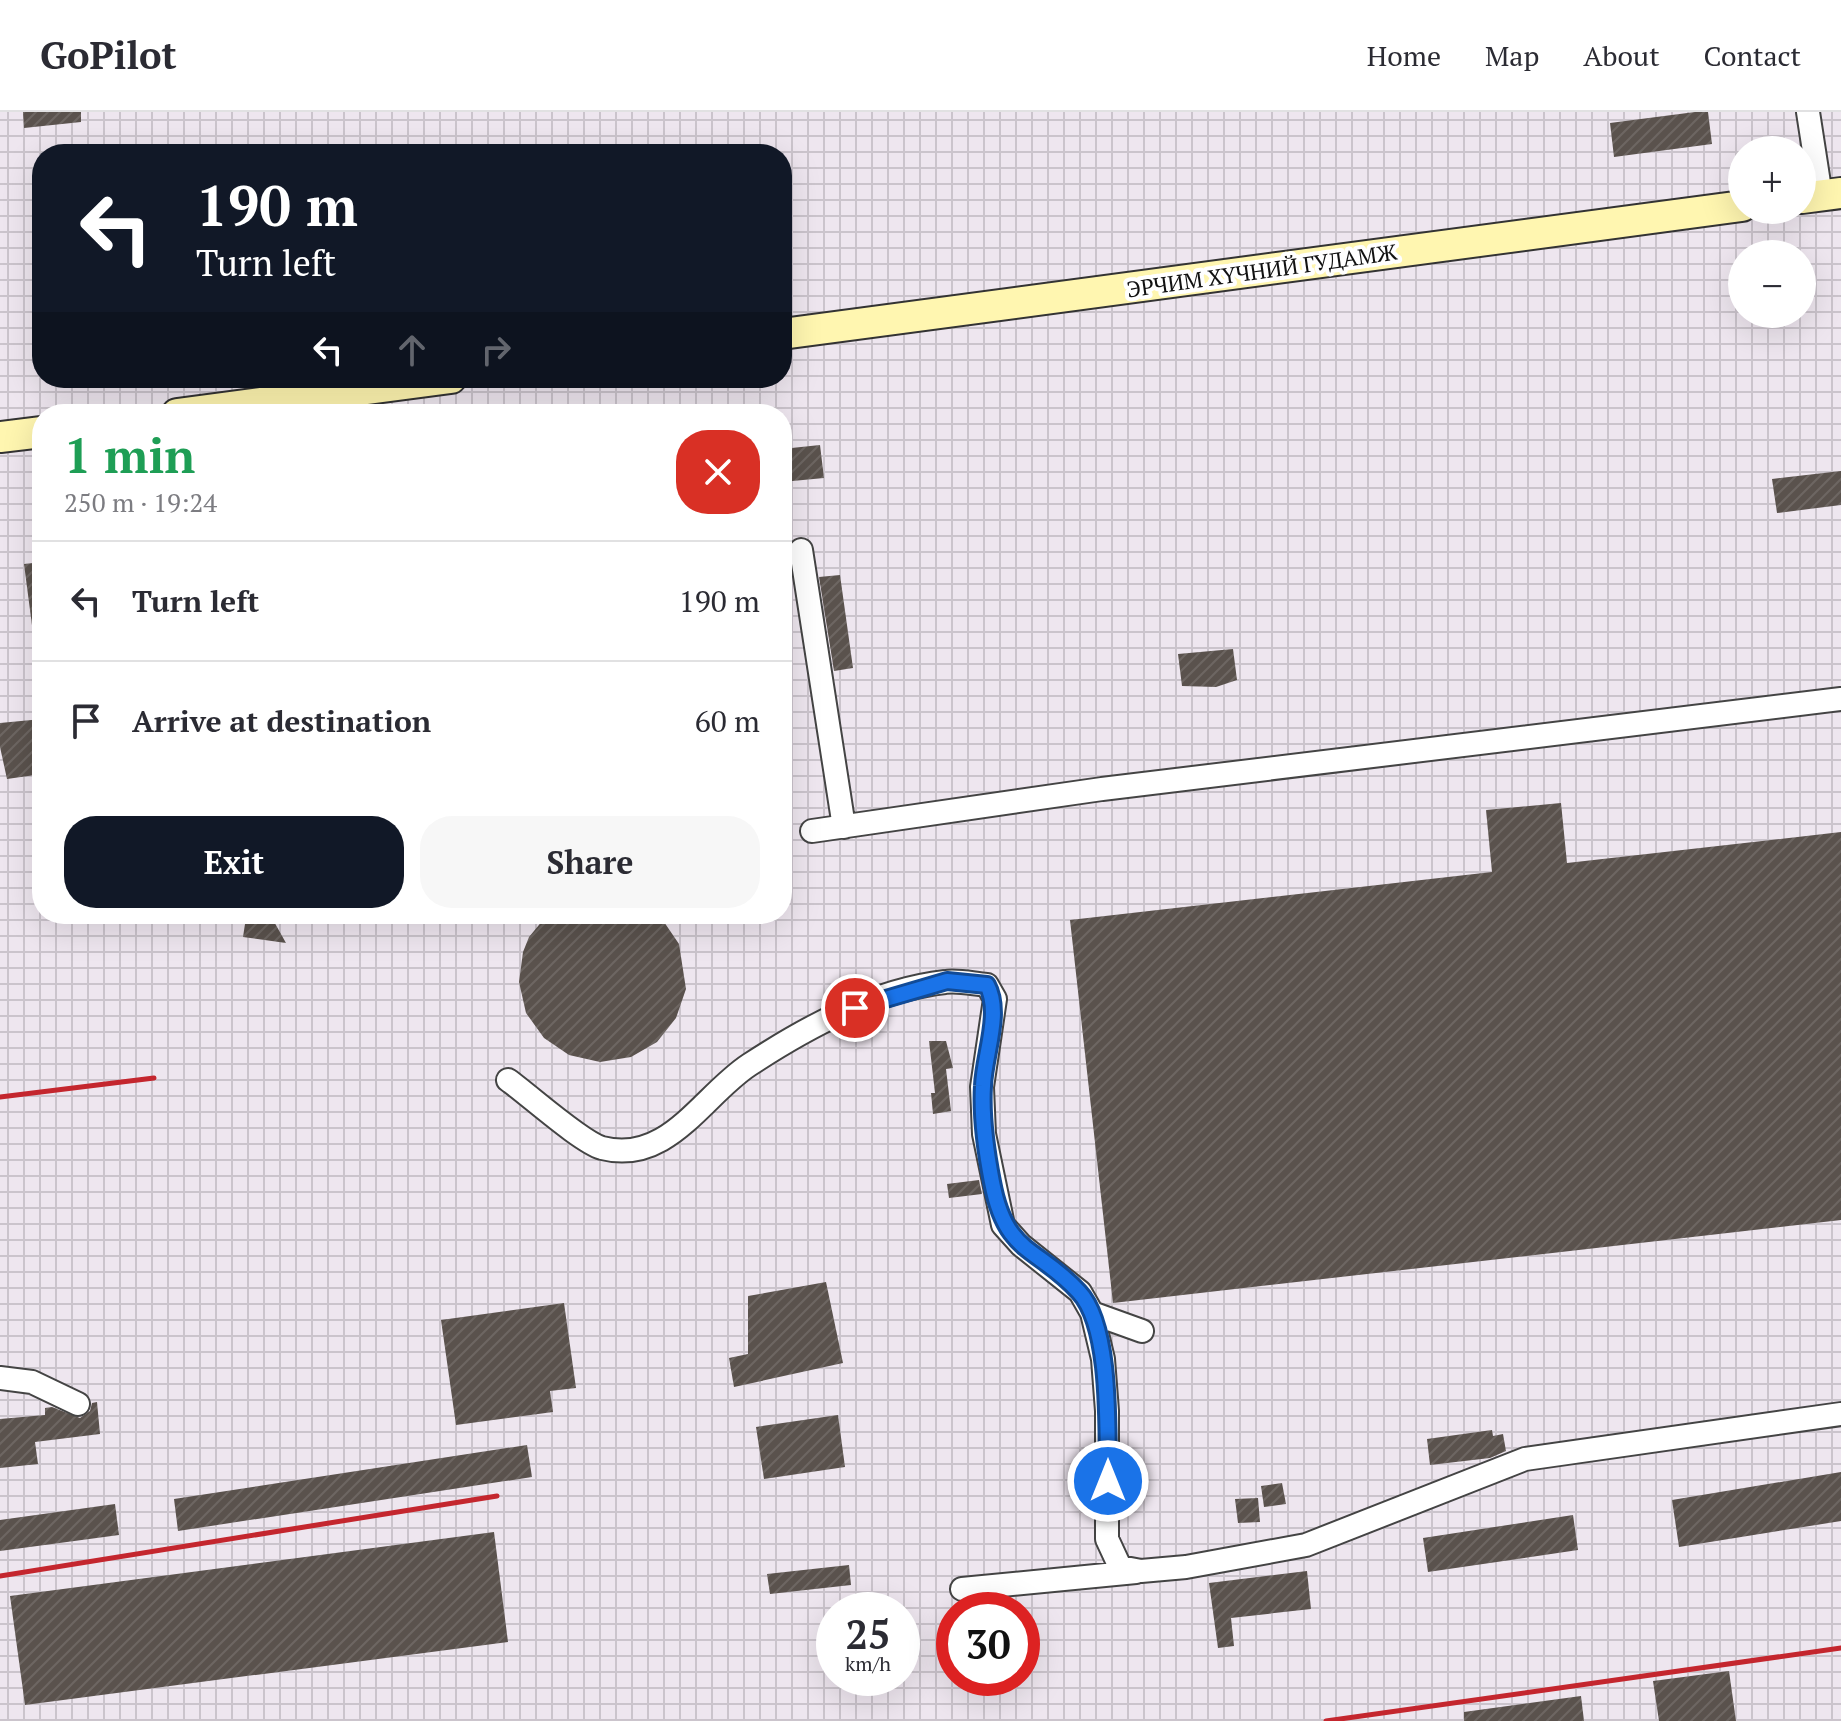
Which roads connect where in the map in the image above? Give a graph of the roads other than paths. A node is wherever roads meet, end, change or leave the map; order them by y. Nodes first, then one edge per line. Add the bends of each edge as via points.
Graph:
1 (1808, 112) edge
2 (1821, 196) edge
3 (1728, 208) edge
4 (792, 333) edge
5 (375, 388) edge
6 (253, 404) edge
7 (32, 433) edge
8 (0, 437) edge
9 (801, 550) dead end
10 (1841, 699) edge
11 (844, 827) junction
12 (812, 831) dead end
13 (508, 1080) dead end
14 (1092, 1313) junction
15 (1142, 1331) dead end
16 (0, 1378) edge
17 (78, 1404) dead end
18 (1841, 1414) edge
19 (1141, 1571) junction
20 (962, 1589) dead end

1 - 2 street
3 - 4 main road, ЭРЧИМ ХҮЧНИЙ ГУДАМЖ
5 - 6 main road
7 - 8 main road
9 - 11 street
10 - 11 street via 1118,787
11 - 12 street
13 - 14 street via 601,1147 637,1150 666,1139 747,1066 830,1018 947,981 987,985 995,999 982,1087 984,1134 1003,1225 1080,1292
14 - 15 street
14 - 19 street via 1107,1411 1107,1539 1120,1567
16 - 17 street via 32,1382
18 - 19 street via 1525,1459 1306,1545
19 - 20 street

